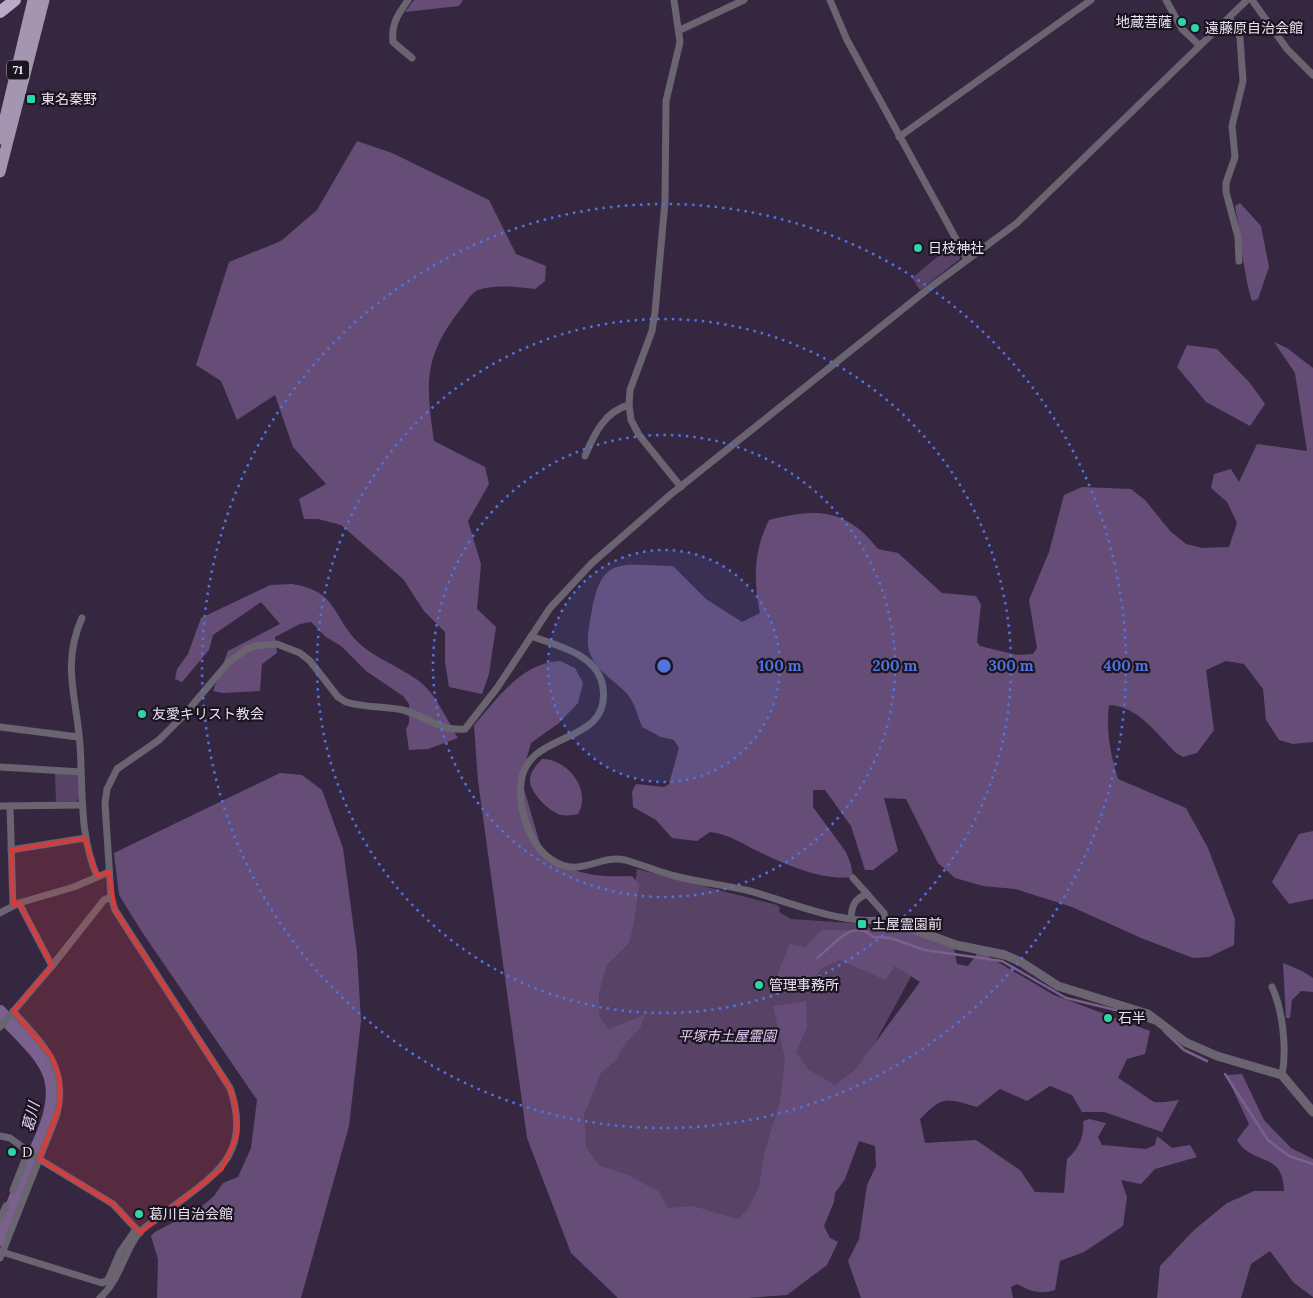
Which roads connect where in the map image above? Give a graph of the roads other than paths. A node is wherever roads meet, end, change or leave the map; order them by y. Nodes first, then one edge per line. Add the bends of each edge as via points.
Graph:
1 (15, 0) edge
2 (33, 0) edge
3 (44, 0) edge
4 (408, 0) edge
5 (674, 0) edge
6 (744, 0) edge
7 (830, 0) edge
8 (1091, 0) edge
9 (1166, 0) edge
10 (1247, 0) edge
11 (1252, 0) edge
12 (0, 12) edge
13 (1229, 18) junction
14 (680, 30) junction
15 (1199, 45) junction
16 (412, 58) dead end
17 (1313, 74) edge
18 (899, 137) junction
19 (0, 139) edge
20 (0, 172) edge
21 (966, 259) junction
22 (1239, 261) dead end
23 (629, 405) junction
24 (585, 456) dead end
25 (680, 487) junction
26 (82, 618) dead end
27 (531, 636) junction
28 (0, 727) edge
29 (78, 737) junction
30 (0, 766) edge
31 (81, 772) junction
32 (82, 805) junction
33 (0, 806) edge
34 (10, 806) junction
35 (85, 838) junction
36 (11, 850) junction
37 (109, 872) junction
38 (97, 876) junction
39 (853, 878) dead end
40 (868, 894) junction
41 (111, 897) junction
42 (16, 904) junction
43 (0, 913) edge
44 (851, 918) junction
45 (885, 919) junction
46 (52, 966) junction
47 (1272, 988) dead end
48 (13, 1011) junction
49 (2, 1024) edge
50 (1282, 1075) junction
51 (1313, 1112) edge
52 (0, 1136) edge
53 (28, 1152) junction
54 (40, 1159) junction
55 (13, 1190) dead end
56 (6, 1206) dead end
57 (0, 1219) edge
58 (138, 1231) junction
59 (1, 1255) edge
60 (100, 1298) edge

1 - 12 highway
2 - 19 main road, 71
3 - 20 main road, 71
4 - 16 street via 394,19 392,29 393,42
5 - 14 street
6 - 14 street
7 - 18 street via 847,40
8 - 18 street
9 - 15 street via 1182,29
10 - 13 street
11 - 17 street via 1287,49
13 - 15 street
13 - 22 street via 1240,38 1243,81 1232,126 1235,157 1226,183 1238,236
14 - 23 street via 666,101 665,202 655,312 652,331 630,390
15 - 21 street via 1017,224
18 - 21 street
21 - 25 street
23 - 24 street via 606,417
23 - 25 street via 638,435
25 - 27 street via 592,563 550,608
26 - 29 street via 76,629 70,666
27 - 37 street via 478,714 465,729 453,730 403,710 346,702 338,697 310,661 288,648 265,644 244,650 228,663 159,740 130,758 110,778 105,803
27 - 44 street via 589,662 600,677 604,693 601,709 593,722 575,735 540,750 528,762 524,772 520,791 524,814 536,844 544,854 570,868 624,860 681,878 748,891
28 - 29 street
29 - 31 street
30 - 31 street
31 - 32 street
32 - 34 street
32 - 35 street
33 - 34 street
34 - 36 street
35 - 36 street
35 - 38 street
36 - 42 street
37 - 38 street
37 - 41 street
38 - 42 street via 74,887
39 - 40 street
40 - 44 street via 853,903
40 - 45 street via 884,913
41 - 46 street via 104,900
41 - 58 street via 115,910 230,1088 236,1106 237,1135 222,1169
42 - 43 street
42 - 46 street
44 - 45 street
45 - 50 street via 956,945 1005,955 1058,986 1148,1014 1185,1042 1216,1056
46 - 48 street
47 - 50 street via 1280,1004
48 - 49 street
48 - 54 street via 48,1051 58,1072 61,1098
50 - 51 street
52 - 53 street via 10,1138
53 - 54 street
53 - 55 street
54 - 58 street via 113,1204
54 - 59 street
56 - 57 street
58 - 59 street via 120,1252 108,1280 102,1283
58 - 60 street via 116,1280

